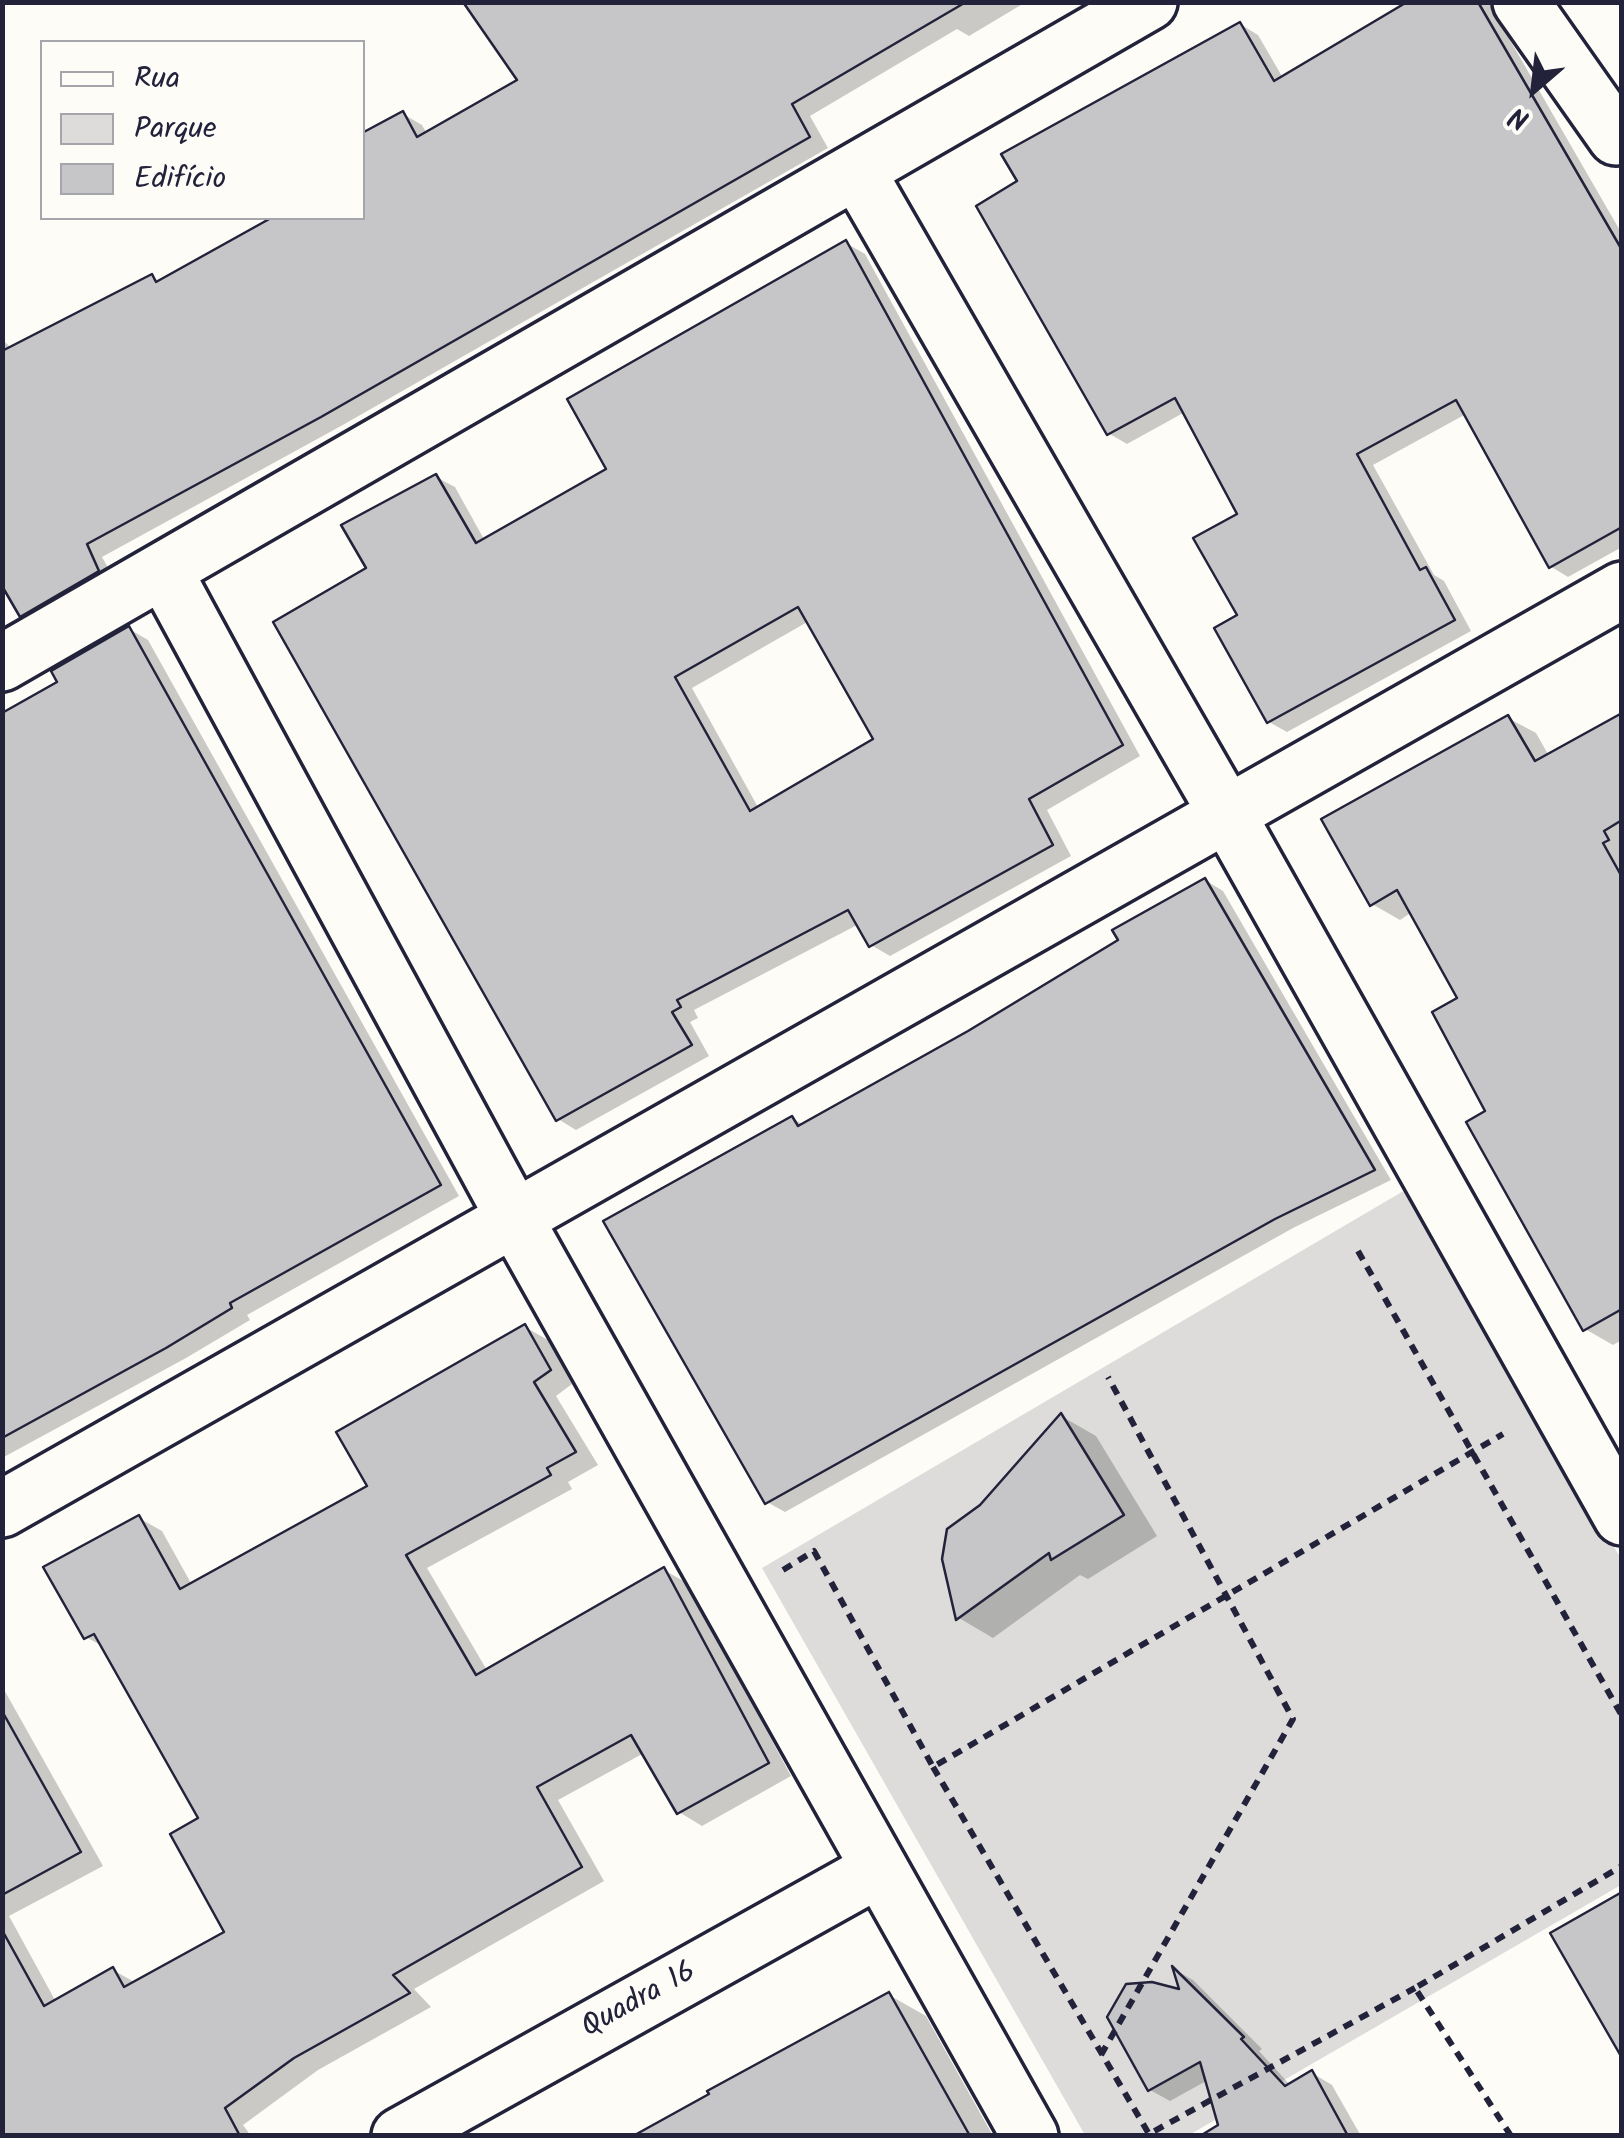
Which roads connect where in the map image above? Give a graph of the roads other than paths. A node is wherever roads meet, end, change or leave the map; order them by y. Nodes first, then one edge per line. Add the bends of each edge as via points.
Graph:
1 (1149, 2) edge
2 (1521, 2) edge
3 (1620, 138) edge
4 (858, 172) junction
5 (166, 573) junction
6 (1622, 590) edge
7 (2, 663) edge
8 (1227, 814) junction
9 (516, 1221) junction
10 (1606, 1455) edge
11 (2, 1509) edge
12 (1622, 1518) edge
13 (879, 1869) junction
14 (400, 2136) edge
15 (1030, 2136) edge

1 - 4 street
2 - 3 street
4 - 5 street
4 - 8 street
5 - 7 street
5 - 9 street
6 - 8 street
8 - 9 street
8 - 10 street via 1556,1402
9 - 11 street
9 - 13 street
10 - 12 street
13 - 14 street, Quadra 16
13 - 15 street

